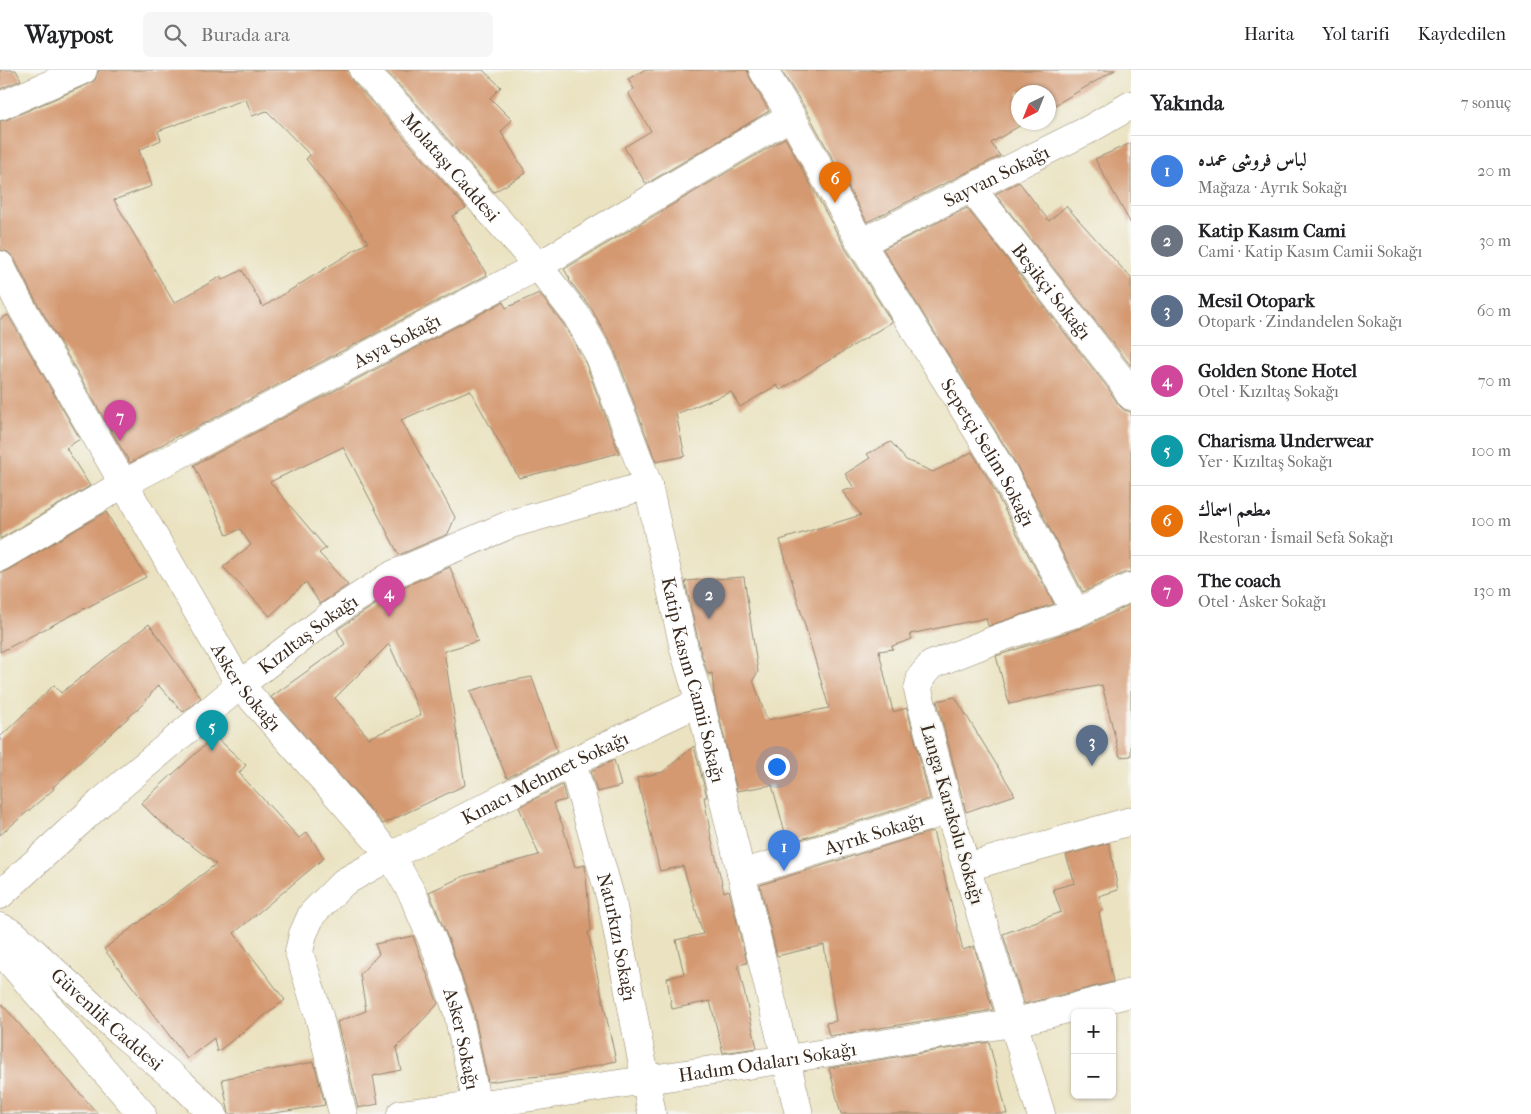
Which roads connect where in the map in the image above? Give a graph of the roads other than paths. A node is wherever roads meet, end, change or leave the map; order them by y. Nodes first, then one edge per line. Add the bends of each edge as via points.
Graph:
1 (82, 70) edge
2 (363, 70) edge
3 (763, 70) edge
4 (1131, 105) edge
5 (0, 106) edge
6 (790, 116) junction
7 (971, 188) junction
8 (861, 243) junction
9 (0, 265) edge
10 (538, 266) junction
11 (1131, 396) edge
12 (123, 484) junction
13 (648, 485) junction
14 (0, 558) edge
15 (1131, 586) edge
16 (1076, 613) junction
17 (240, 685) junction
18 (700, 702) junction
19 (572, 762) junction
20 (949, 810) junction
21 (1131, 821) edge
22 (391, 856) junction
23 (967, 867) junction
24 (741, 874) junction
25 (0, 895) edge
26 (0, 927) edge
27 (0, 950) edge
28 (1131, 993) edge
29 (1012, 1023) junction
30 (787, 1059) junction
31 (646, 1080) junction
32 (477, 1105) junction
33 (142, 1114) edge
34 (214, 1114) edge
35 (343, 1114) edge
36 (401, 1114) edge
37 (652, 1114) edge
38 (799, 1114) edge
39 (1041, 1114) edge

1 - 5 street
2 - 10 street, Molataşı Caddesi
3 - 6 street, Sepetçi Selim Sokağı
4 - 7 street, Sayvan Sokağı
6 - 8 street, Sepetçi Selim Sokağı
6 - 10 street, Asya Sokağı
7 - 8 street, Sayvan Sokağı
7 - 11 street, Beşikçi Sokağı
8 - 16 street, Sepetçi Selim Sokağı via 1003,472
9 - 12 street, Asker Sokağı
10 - 12 street, Asya Sokağı
10 - 13 street, Katip Kasım Camii Sokağı via 576,316 600,357
12 - 14 street, Asya Sokağı
12 - 17 street, Asker Sokağı
13 - 17 street, Kızıltaş Sokağı via 511,524 394,574 332,614
13 - 18 street, Katip Kasım Camii Sokağı via 685,653
15 - 16 street
16 - 20 street, Langa Karakolu Sokağı via 967,650 932,665 921,677 918,690
17 - 22 street, Asker Sokağı
17 - 25 street, Kızıltaş Sokağı via 100,803
18 - 19 street, Kınacı Mehmet Sokağı
18 - 24 street, Katip Kasım Camii Sokağı
19 - 22 street, Kınacı Mehmet Sokağı
19 - 31 street, Natırkızı Sokağı via 613,907
20 - 23 street, Langa Karakolu Sokağı
20 - 24 street, Ayrık Sokağı
21 - 23 street
22 - 32 street, Asker Sokağı via 436,949 458,1014
22 - 35 street, Kınacı Mehmet Sokağı via 344,882 312,914 299,952 319,1016
23 - 29 street, Langa Karakolu Sokağı
24 - 30 street, Katip Kasım Camii Sokağı
26 - 34 street, Güvenlik Caddesi via 14,934
27 - 33 street
28 - 29 street, Hadım Odaları Sokağı
29 - 30 street, Hadım Odaları Sokağı
29 - 39 street, Langa Karakolu Sokağı
30 - 31 street, Hadım Odaları Sokağı
30 - 38 street, Katip Kasım Camii Sokağı
31 - 32 street, Hadım Odaları Sokağı
31 - 37 street, Natırkızı Sokağı
32 - 36 street, Hadım Odaları Sokağı

